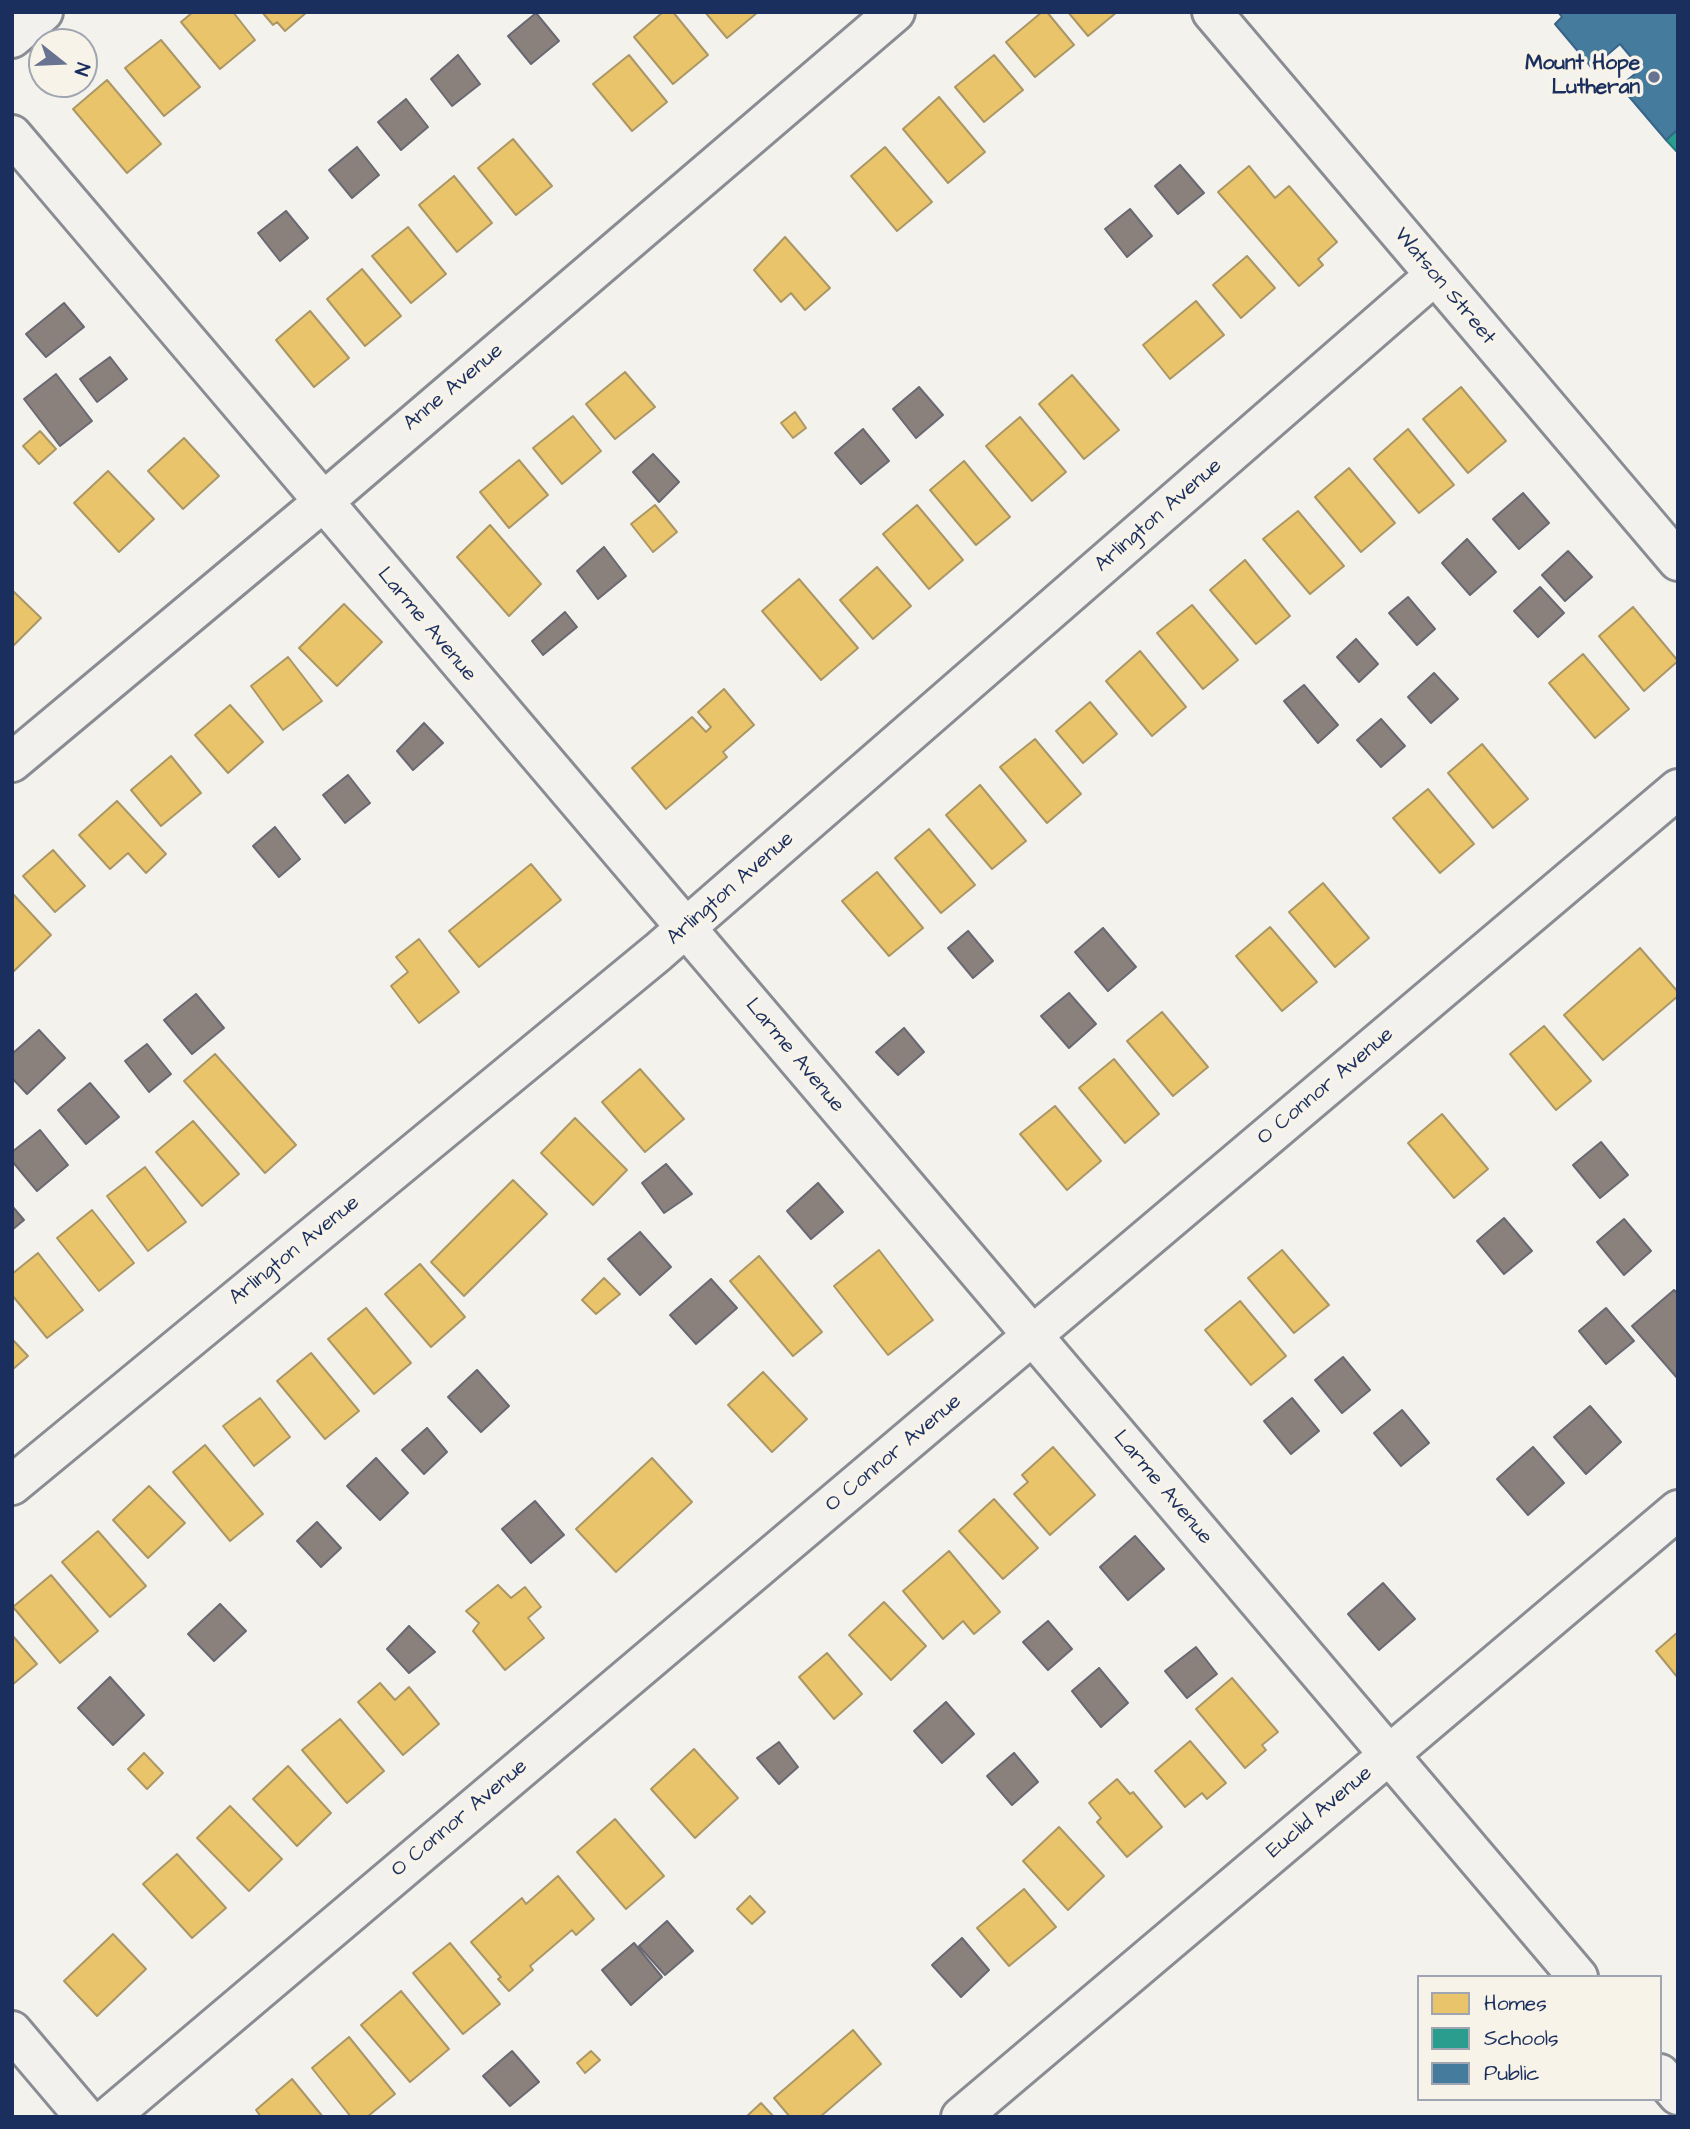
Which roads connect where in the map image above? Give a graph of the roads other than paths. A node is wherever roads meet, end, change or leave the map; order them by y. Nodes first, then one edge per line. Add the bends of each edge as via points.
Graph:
1 (43, 12) edge
2 (895, 12) edge
3 (1213, 12) edge
4 (12, 38) edge
5 (12, 135) edge
6 (1435, 275) junction
7 (323, 502) junction
8 (1678, 561) edge
9 (12, 762) edge
10 (1678, 789) edge
11 (686, 929) junction
12 (1033, 1336) junction
13 (12, 1485) edge
14 (1678, 1510) edge
15 (1388, 1754) junction
16 (1576, 1975) edge
17 (12, 2031) edge
18 (1662, 2076) edge
19 (1678, 2095) edge
20 (85, 2117) edge
21 (109, 2117) edge
22 (961, 2117) edge

1 - 4 street
2 - 7 street, Anne Avenue
3 - 6 street, Watson Street
5 - 7 street, Larme Avenue
6 - 8 street, Watson Street
6 - 11 street, Arlington Avenue
7 - 9 street, Anne Avenue
7 - 11 street, Larme Avenue
10 - 12 street, O Connor Avenue
11 - 12 street, Larme Avenue
11 - 13 street, Arlington Avenue
12 - 15 street, Larme Avenue
12 - 21 street, O Connor Avenue
14 - 15 street, Euclid Avenue
15 - 16 street, Larme Avenue
15 - 22 street, Euclid Avenue
17 - 20 street
18 - 19 street

